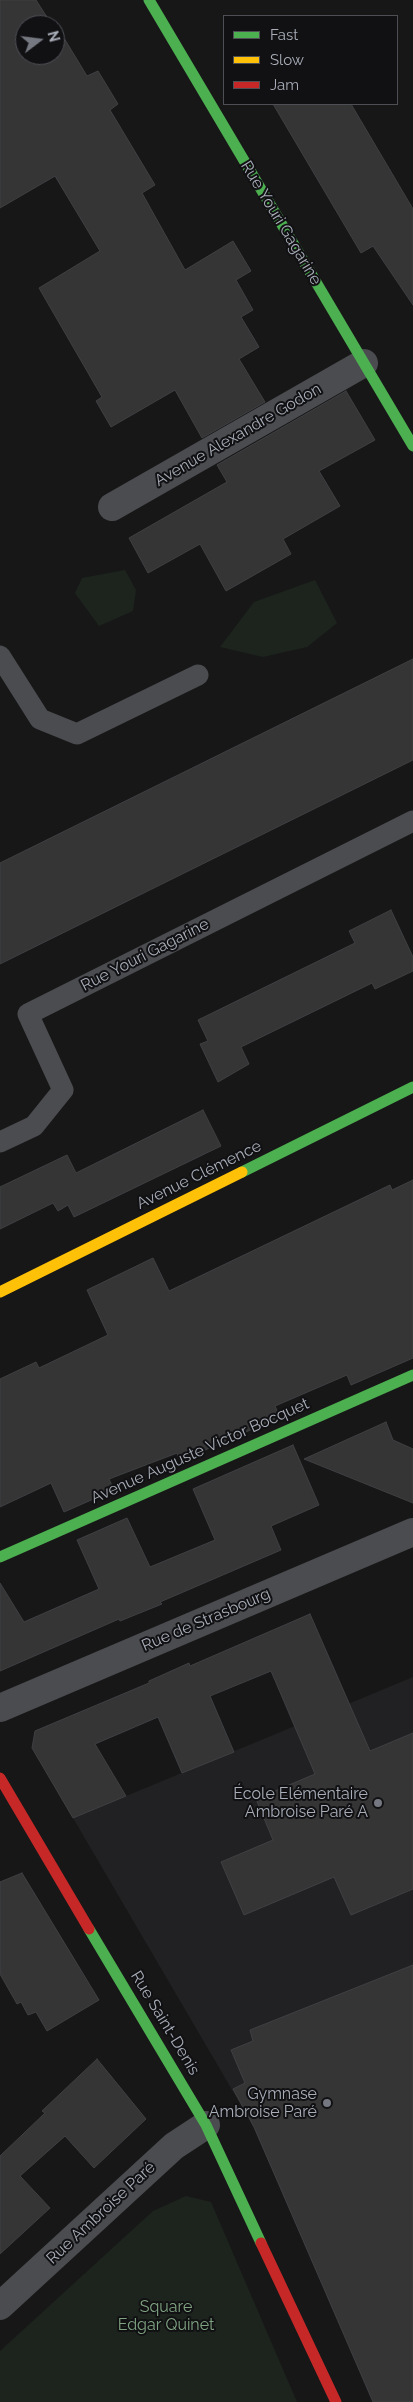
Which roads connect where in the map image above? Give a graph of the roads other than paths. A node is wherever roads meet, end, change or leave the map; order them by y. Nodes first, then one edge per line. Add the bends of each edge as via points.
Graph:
1 (149, 0) edge
2 (364, 364) junction
3 (413, 446) edge
4 (112, 507) dead end
5 (0, 656) edge
6 (198, 675) dead end
7 (413, 821) edge
8 (413, 1087) edge
9 (0, 1142) edge
10 (0, 1292) edge
11 (413, 1375) edge
12 (413, 1532) edge
13 (0, 1557) edge
14 (0, 1708) edge
15 (0, 1778) edge
16 (206, 2125) junction
17 (0, 2306) edge
18 (336, 2402) edge

1 - 2 street, Rue Youri Gagarine
2 - 3 street, Rue Youri Gagarine
2 - 4 street, Avenue Alexandre Godon
5 - 6 lane via 40,719 76,734
7 - 9 lane, Rue Youri Gagarine via 28,1014 63,1090 34,1126
8 - 10 street, Avenue Clémence
11 - 13 street, Avenue Auguste Victor Bocquet
12 - 14 street, Rue de Strasbourg
15 - 16 street, Rue Saint-Denis
16 - 17 street, Rue Ambroise Paré via 174,2146
16 - 18 street, Rue Saint-Denis

